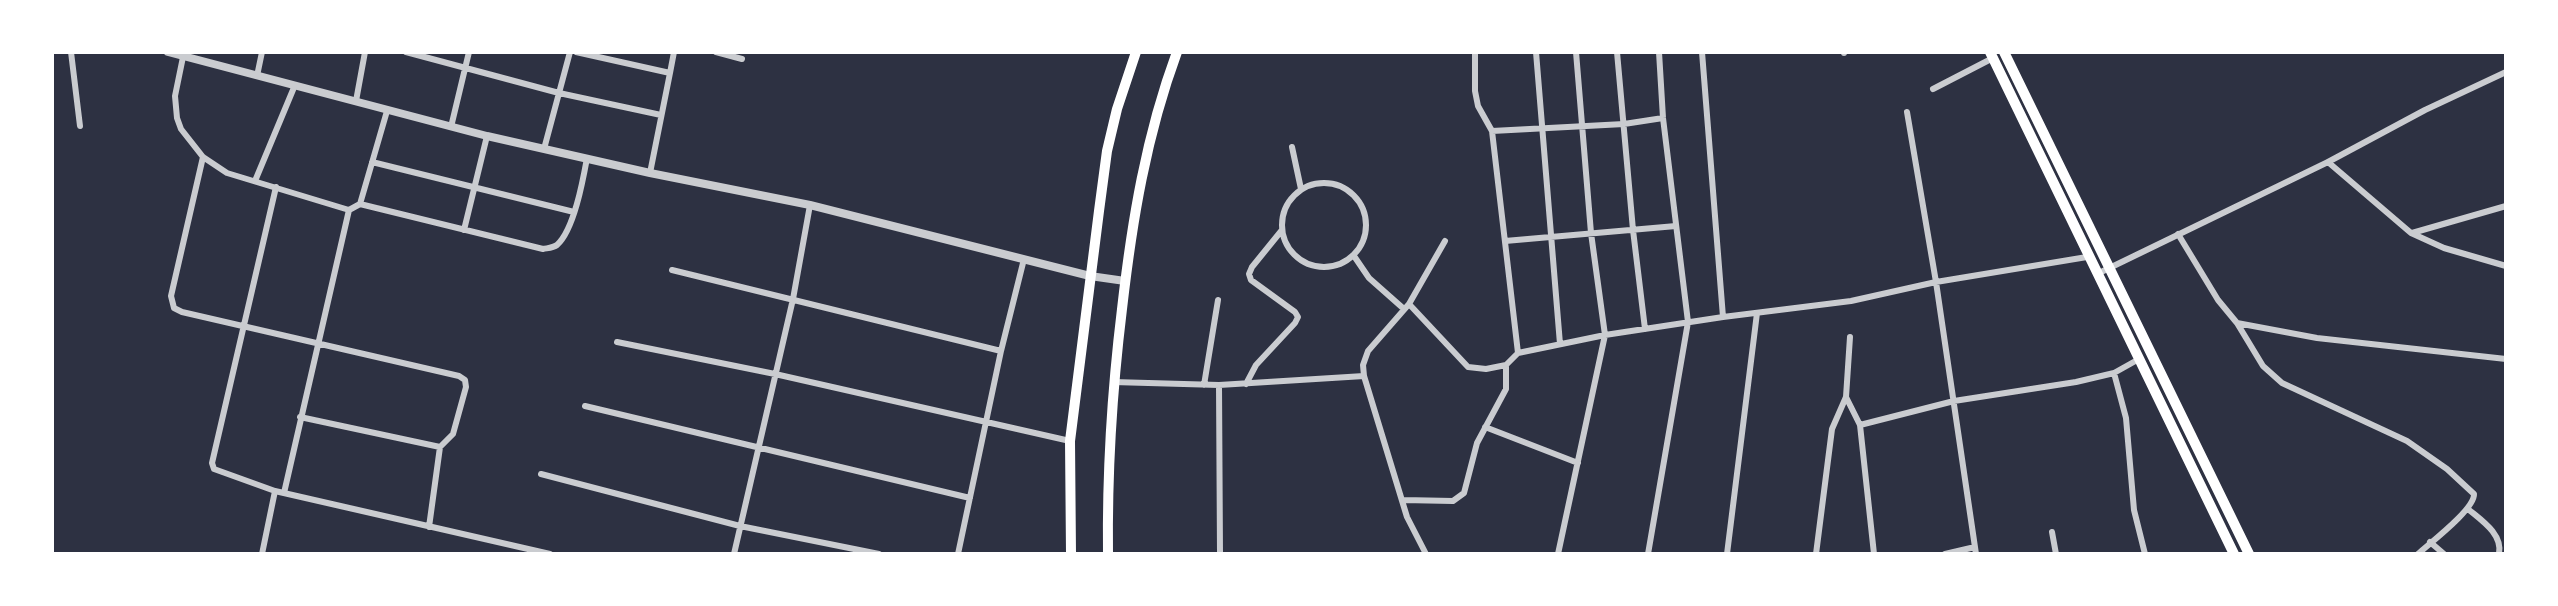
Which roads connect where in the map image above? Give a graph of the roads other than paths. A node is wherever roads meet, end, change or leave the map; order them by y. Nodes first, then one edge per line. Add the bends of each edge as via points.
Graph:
1 (71, 52) edge
2 (168, 52) edge
3 (262, 52) edge
4 (365, 52) edge
5 (406, 52) edge
6 (469, 52) edge
7 (570, 52) edge
8 (576, 52) edge
9 (674, 52) edge
10 (716, 52) edge
11 (1136, 52) edge
12 (1177, 52) edge
13 (1475, 52) edge
14 (1536, 52) edge
15 (1576, 52) edge
16 (1617, 52) edge
17 (1659, 52) edge
18 (1702, 52) edge
19 (2004, 52) edge
20 (1991, 55) edge
21 (183, 57) junction
22 (742, 59) dead end
23 (464, 67) junction
24 (2505, 72) edge
25 (670, 74) junction
26 (256, 76) junction
27 (295, 85) junction
28 (1933, 89) dead end
29 (559, 93) junction
30 (356, 101) junction
31 (387, 111) junction
32 (1907, 112) dead end
33 (661, 115) junction
34 (1663, 118) junction
35 (1624, 124) junction
36 (80, 126) dead end
37 (1581, 126) junction
38 (451, 127) junction
39 (1540, 129) junction
40 (1492, 131) junction
41 (487, 136) junction
42 (1292, 147) dead end
43 (544, 149) junction
44 (203, 157) junction
45 (587, 158) junction
46 (372, 162) junction
47 (2328, 162) junction
48 (650, 173) junction
49 (255, 181) junction
50 (276, 187) junction
51 (475, 189) junction
52 (1301, 189) junction
53 (360, 204) junction
54 (810, 205) junction
55 (2505, 206) edge
56 (349, 210) junction
57 (574, 212) junction
58 (1676, 226) junction
59 (464, 230) junction
60 (1282, 230) junction
61 (1633, 230) junction
62 (1591, 233) junction
63 (2411, 233) junction
64 (2178, 234) junction
65 (1551, 237) junction
66 (1445, 241) dead end
67 (1505, 241) junction
68 (1354, 256) junction
69 (2087, 256) junction
70 (1024, 258) junction
71 (2505, 266) edge
72 (2109, 267) junction
73 (672, 270) dead end
74 (2096, 274) junction
75 (1090, 276) junction
76 (1125, 281) junction
77 (1936, 282) junction
78 (793, 299) junction
79 (1218, 300) dead end
80 (1406, 306) junction
81 (1757, 313) junction
82 (1723, 317) junction
83 (1688, 322) junction
84 (2237, 323) junction
85 (244, 327) junction
86 (1645, 329) junction
87 (1605, 335) junction
88 (1850, 337) dead end
89 (317, 342) junction
90 (617, 342) dead end
91 (1560, 344) junction
92 (1001, 351) junction
93 (1518, 352) junction
94 (2139, 359) junction
95 (2505, 359) edge
96 (1506, 365) junction
97 (2114, 373) junction
98 (775, 374) junction
99 (1364, 376) junction
100 (1113, 382) junction
101 (1246, 384) junction
102 (1204, 385) junction
103 (1219, 386) junction
104 (1846, 396) junction
105 (1954, 401) junction
106 (585, 406) dead end
107 (300, 417) junction
108 (987, 423) junction
109 (1860, 425) junction
110 (1485, 427) junction
111 (1070, 441) junction
112 (440, 447) junction
113 (758, 448) junction
114 (1578, 463) junction
115 (541, 474) dead end
116 (275, 491) junction
117 (284, 493) junction
118 (970, 498) junction
119 (1403, 500) junction
120 (2468, 509) junction
121 (740, 526) junction
122 (429, 527) junction
123 (2052, 532) dead end
124 (2430, 542) junction
125 (515, 550) edge
126 (1975, 550) edge
127 (261, 554) edge
128 (550, 554) edge
129 (734, 554) edge
130 (879, 554) edge
131 (958, 554) edge
132 (1071, 554) edge
133 (1108, 554) edge
134 (1220, 554) edge
135 (1426, 554) edge
136 (1558, 554) edge
137 (1648, 554) edge
138 (1727, 554) edge
139 (1816, 554) edge
140 (1874, 554) edge
141 (1945, 554) edge
142 (2056, 554) edge
143 (2145, 554) edge
144 (2234, 554) edge
145 (2249, 554) edge
146 (2418, 554) edge
147 (2444, 554) edge
148 (2499, 554) edge

1 - 36 street
2 - 21 street
3 - 26 street
4 - 30 street
5 - 23 street
6 - 23 street
7 - 29 street
8 - 25 street
9 - 25 street
10 - 22 street
11 - 75 main road via 1107,151
12 - 76 main road via 1161,95 1139,182
13 - 40 street via 1478,106
14 - 39 street
15 - 37 street
16 - 35 street
17 - 34 street
18 - 82 street
19 - 72 main road
20 - 28 street
20 - 69 main road
21 - 26 street
21 - 44 street via 175,96 177,118
23 - 29 street
23 - 38 street
24 - 47 street
25 - 33 street
26 - 27 street
27 - 30 street
27 - 49 street
29 - 33 street
29 - 43 street
30 - 31 street
31 - 38 street
31 - 46 street
32 - 77 street
33 - 48 street
34 - 35 street
34 - 58 street
35 - 37 street
35 - 61 street
37 - 39 street
37 - 62 street
38 - 41 street
39 - 40 street
39 - 65 street
40 - 67 street
41 - 43 street
41 - 51 street
42 - 52 street
43 - 45 street
44 - 49 street via 227,173
44 - 85 street via 171,304 182,312
45 - 48 street
45 - 57 street
46 - 51 street
46 - 53 street
47 - 63 street
47 - 64 street
48 - 54 street
49 - 50 street
50 - 56 street
50 - 85 street
51 - 57 street
51 - 59 street
52 - 60 street via 1286,207
52 - 68 street via 1331,183 1358,199 1367,228 1363,244
53 - 56 street
53 - 59 street
54 - 70 street
54 - 78 street
55 - 63 street
56 - 89 street
57 - 59 street via 563,237 552,248
58 - 61 street
58 - 83 street
60 - 68 street via 1286,245 1310,265 1341,265
60 - 101 street via 1249,274 1251,280 1298,317 1256,365
61 - 62 street
61 - 86 street
62 - 65 street
62 - 87 street
63 - 71 street via 2444,248
64 - 72 street
64 - 84 street via 2218,300
65 - 67 street
65 - 91 street
66 - 80 street
67 - 93 street
68 - 80 street via 1369,278
69 - 74 main road
69 - 77 street
70 - 75 street
70 - 92 street
72 - 74 street
72 - 145 main road
73 - 78 street
74 - 94 main road
75 - 76 street
75 - 111 main road
76 - 100 main road
77 - 81 street via 1851,301
77 - 105 street
78 - 92 street
78 - 98 street
79 - 102 street
80 - 96 street via 1468,367
80 - 99 street via 1368,351
81 - 82 street
81 - 138 street
82 - 83 street
83 - 86 street
83 - 137 street
84 - 95 street via 2318,338
84 - 120 street via 2273,376 2429,455 2474,494
85 - 89 street
85 - 116 street via 212,463 222,473
86 - 87 street
87 - 91 street
87 - 114 street
88 - 104 street
89 - 107 street
89 - 112 street via 465,380 453,434
90 - 98 street
91 - 93 street
92 - 108 street
93 - 96 street
94 - 97 street
94 - 144 main road
96 - 110 street via 1508,380 1503,398
97 - 105 street
97 - 143 street via 2126,418 2134,510
98 - 108 street
98 - 113 street
99 - 101 street
99 - 119 street
100 - 102 street
100 - 133 main road via 1107,485
101 - 103 street
102 - 103 street
103 - 134 street
104 - 109 street
104 - 139 street via 1832,429
105 - 109 street
105 - 126 street
106 - 113 street
107 - 112 street
107 - 117 street
108 - 111 street
108 - 118 street
109 - 140 street
110 - 114 street
110 - 119 street via 1459,499
111 - 132 main road
112 - 122 street
113 - 118 street
113 - 121 street
114 - 136 street
115 - 121 street
116 - 117 street
116 - 127 street
117 - 122 street
118 - 131 street
119 - 135 street via 1412,530
120 - 124 street
120 - 148 street via 2495,535
121 - 129 street
121 - 130 street
122 - 125 street
123 - 142 street
124 - 146 street
124 - 147 street
125 - 128 street
126 - 141 street

